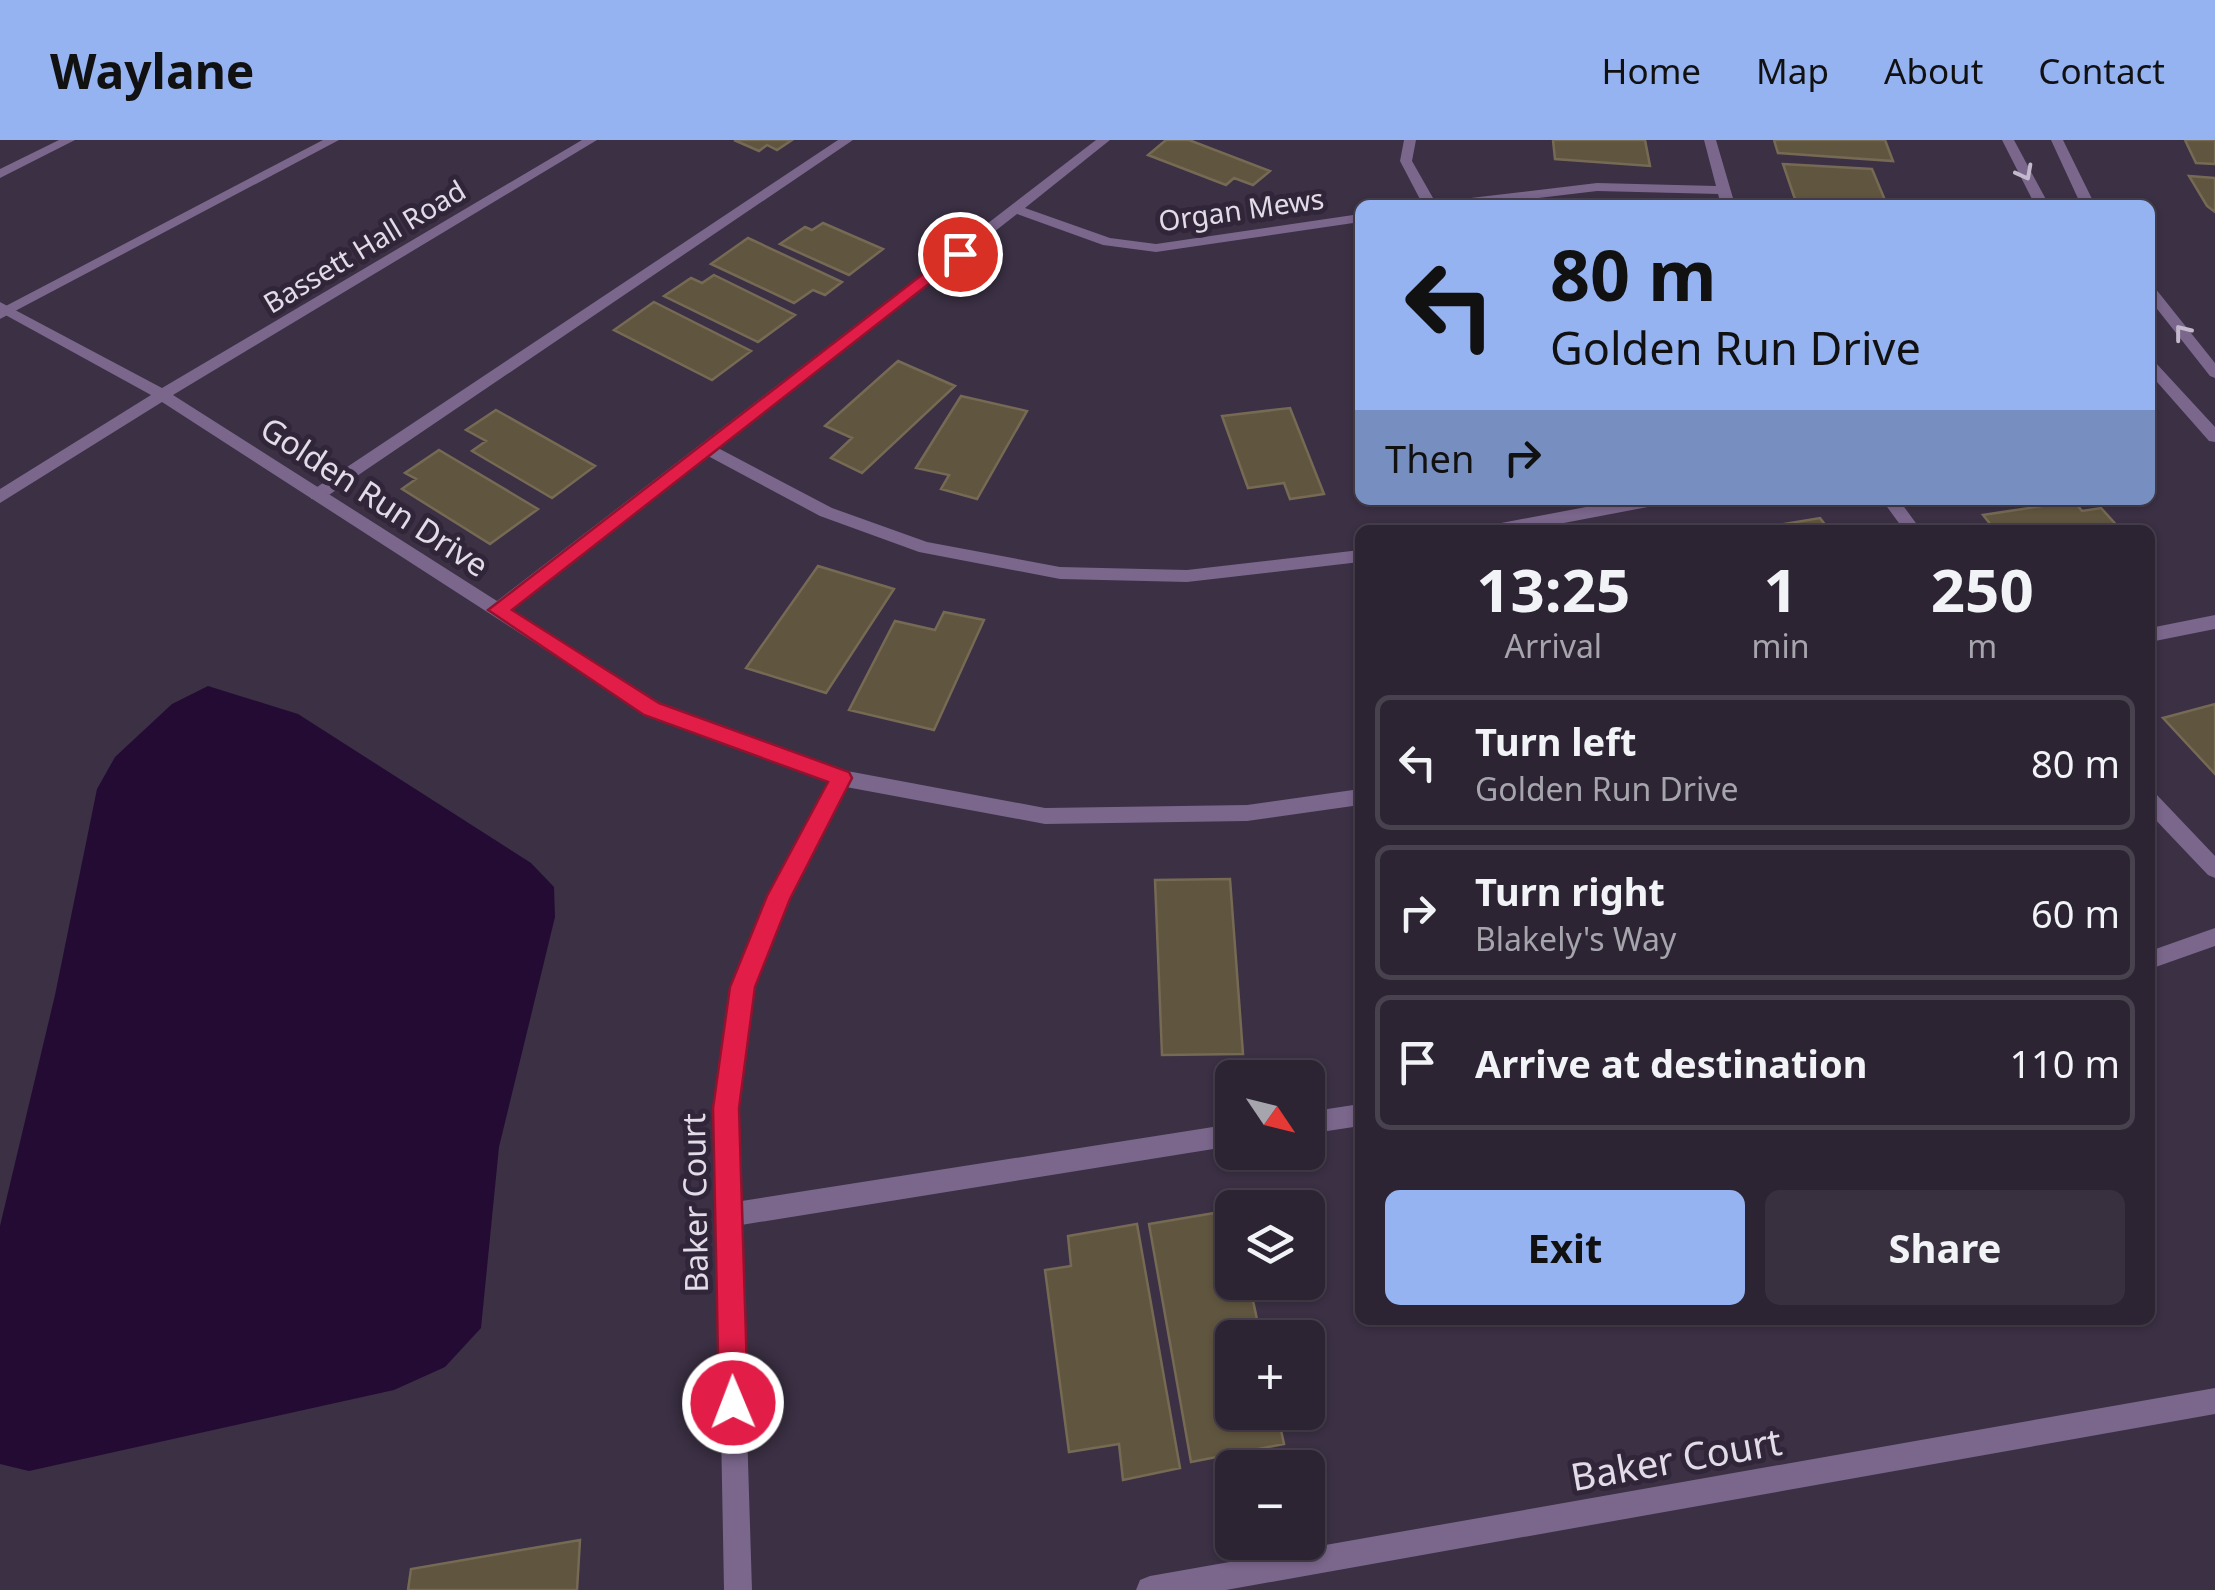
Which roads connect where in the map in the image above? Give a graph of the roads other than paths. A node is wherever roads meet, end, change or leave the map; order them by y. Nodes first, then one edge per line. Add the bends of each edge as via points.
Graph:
1 (69, 140) edge
2 (333, 140) edge
3 (591, 140) edge
4 (847, 140) edge
5 (1104, 140) edge
6 (1410, 140) edge
7 (1710, 140) edge
8 (2008, 140) edge
9 (2057, 140) edge
10 (0, 174) edge
11 (1721, 190) junction
12 (1427, 200) edge
13 (1486, 200) edge
14 (1726, 200) edge
15 (2039, 200) edge
16 (2086, 200) edge
17 (1015, 209) junction
18 (1355, 219) edge
19 (2155, 297) edge
20 (3, 311) edge
21 (2155, 371) edge
22 (2215, 374) edge
23 (162, 395) junction
24 (2215, 437) edge
25 (708, 450) junction
26 (317, 495) junction
27 (0, 497) edge
28 (1627, 505) edge
29 (1894, 505) edge
30 (1522, 525) edge
31 (1909, 525) edge
32 (1355, 557) edge
33 (498, 610) junction
34 (2215, 622) edge
35 (2155, 635) edge
36 (841, 778) junction
37 (1355, 798) edge
38 (2155, 807) edge
39 (2215, 870) edge
40 (2215, 937) edge
41 (2155, 958) edge
42 (1355, 1116) edge
43 (1325, 1120) edge
44 (1215, 1138) edge
45 (729, 1216) junction
46 (2215, 1401) edge
47 (738, 1590) edge
48 (1150, 1590) edge

1 - 10 street
2 - 20 street
3 - 23 street, Bassett Hall Road
4 - 26 street
5 - 17 street
6 - 12 street via 1406,161
7 - 11 street
8 -> 15 street
9 - 16 street
11 - 13 street via 1597,187
11 - 14 street
17 - 18 street, Organ Mews via 1108,242 1156,248
17 - 25 street
22 -> 19 street
20 - 23 street, Golden Run Drive
21 - 24 street
23 - 26 street, Golden Run Drive
23 - 27 street, Bassett Hall Road
25 - 32 street via 826,512 925,548 1060,573 1187,576
25 - 33 street
26 - 33 street, Golden Run Drive
28 - 30 street
29 - 31 street
33 - 36 street, Golden Run Drive via 652,709
34 - 35 street
36 - 37 street, Golden Run Drive via 1044,816 1247,813
36 - 45 street, Baker Court via 779,896 742,987 726,1108
38 - 39 street
40 - 41 street
42 - 43 street
44 - 45 street
45 - 47 street, Baker Court
46 - 48 street, Baker Court

